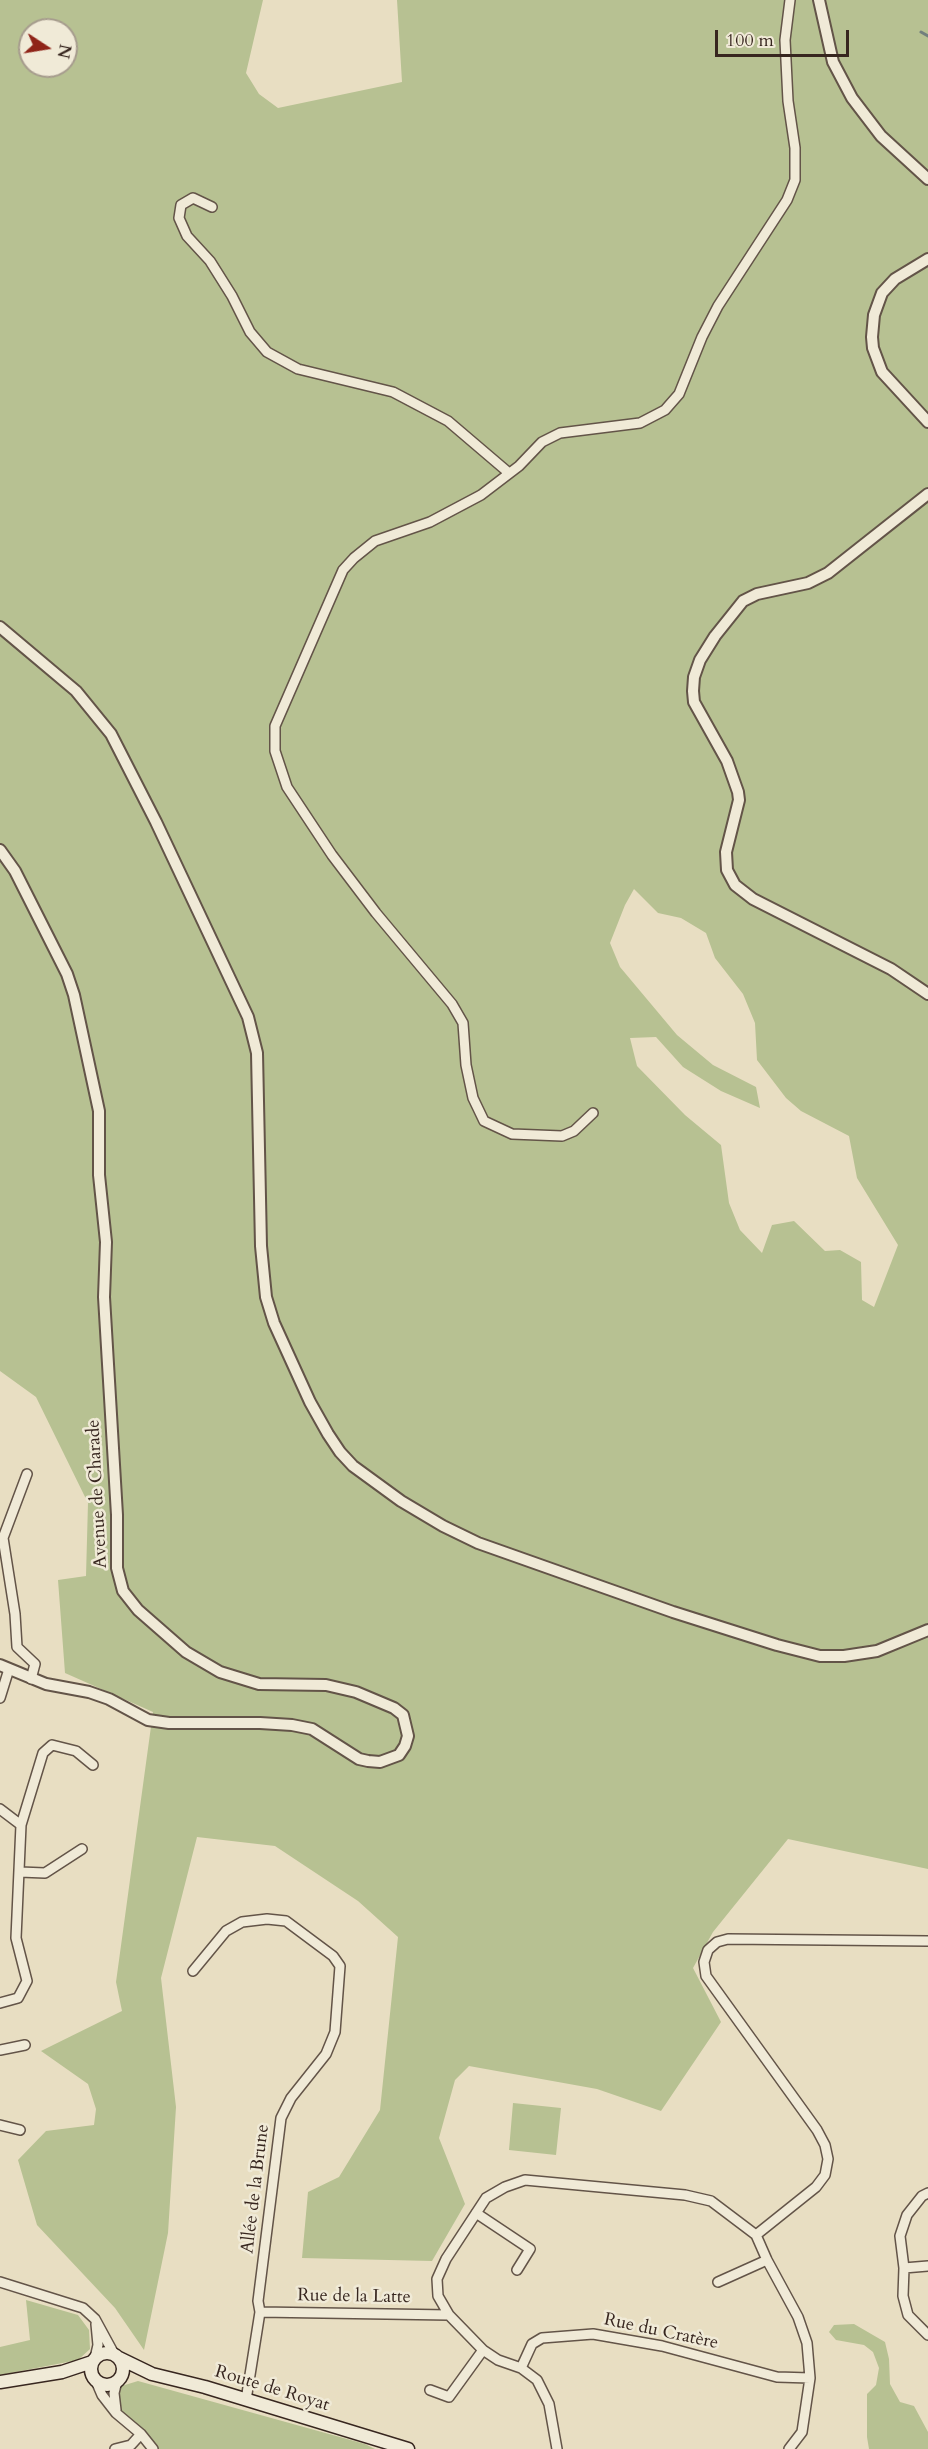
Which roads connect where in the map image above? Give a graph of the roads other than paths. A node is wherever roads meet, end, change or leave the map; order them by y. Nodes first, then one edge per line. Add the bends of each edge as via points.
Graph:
1 (790, 0) edge
2 (819, 0) edge
3 (928, 179) edge
4 (212, 207) dead end
5 (928, 259) edge
6 (928, 422) edge
7 (509, 473) junction
8 (928, 494) edge
9 (0, 627) edge
10 (0, 850) edge
11 (928, 994) edge
12 (593, 1113) dead end
13 (27, 1474) dead end
14 (2, 1538) edge
15 (928, 1630) edge
16 (4, 1667) edge
17 (31, 1678) junction
18 (0, 1698) edge
19 (93, 1765) dead end
20 (0, 1809) edge
21 (21, 1826) junction
22 (82, 1849) dead end
23 (20, 1872) junction
24 (928, 1941) edge
25 (193, 1971) dead end
26 (0, 2003) edge
27 (25, 2045) dead end
28 (0, 2050) edge
29 (0, 2125) edge
30 (20, 2130) dead end
31 (928, 2193) edge
32 (476, 2213) junction
33 (756, 2235) junction
34 (767, 2260) junction
35 (928, 2266) edge
36 (904, 2268) junction
37 (517, 2270) dead end
38 (0, 2282) edge
39 (718, 2282) dead end
40 (260, 2312) junction
41 (449, 2315) junction
42 (95, 2319) junction
43 (928, 2335) edge
44 (483, 2350) junction
45 (116, 2356) junction
46 (93, 2360) junction
47 (521, 2368) junction
48 (62, 2372) junction
49 (152, 2374) junction
50 (810, 2378) junction
51 (119, 2379) junction
52 (95, 2380) junction
53 (0, 2382) edge
54 (430, 2390) dead end
55 (246, 2400) junction
56 (116, 2413) junction
57 (141, 2434) junction
58 (381, 2440) junction
59 (115, 2449) edge
60 (153, 2449) edge
61 (400, 2449) edge
62 (408, 2449) edge
63 (557, 2449) edge
64 (789, 2449) edge

1 - 7 street via 785,40 795,180 787,200 718,306 680,394 665,410 640,423 560,433 542,442
2 - 3 street via 833,62 852,98 881,136
4 - 7 street via 193,198 180,205 179,218 186,236 210,261 250,332 267,352 298,369 393,392 448,421
5 - 6 street via 895,279 882,293 872,337 882,372
7 - 12 street via 481,495 430,522 375,541 349,564 275,726 274,752 287,787 332,855 452,1004 463,1023 473,1098 484,1120 512,1134 562,1136 574,1131
8 - 11 street via 828,573 808,583 756,594 743,601 700,660 693,691 694,702 727,761 738,792 726,852 727,870 735,885 753,899 891,969
9 - 15 street via 76,691 111,734 248,1017 257,1053 261,1246 266,1297 310,1402 340,1452 401,1501 478,1543 777,1645 820,1656 844,1656 878,1651
10 - 17 street, Avenue de Charade via 15,871 67,974 99,1111 117,1568 123,1591 138,1610 186,1652 220,1672 259,1684 326,1685 356,1692 403,1715 408,1736 399,1755 380,1762 368,1761 312,1729 260,1723 157,1722 89,1692
13 - 14 street
14 - 17 street via 17,1647 35,1664
16 - 17 street, Avenue de Charade
16 - 18 street
19 - 21 street via 76,1750 52,1745 43,1753
20 - 21 street
21 - 23 street
22 - 23 street via 45,1872
23 - 26 street via 16,1938 27,1981 18,1998
24 - 33 street via 728,1939 708,1950 704,1962 706,1976 817,2130 828,2159 825,2175 816,2187
25 - 40 street, Allée de la Brune via 226,1931 242,1922 267,1919 286,1921 333,1956 340,1966 334,2032 327,2054 291,2098 281,2118 258,2301
27 - 28 street
29 - 30 street
31 - 36 street via 907,2215 900,2236
32 - 33 street via 486,2198 505,2187 525,2180 551,2182 711,2201
32 - 37 street via 530,2249
32 - 41 street via 437,2279 438,2296
33 - 34 street
34 - 39 street
34 - 50 street via 801,2326 807,2343
35 - 36 street
36 - 43 street via 903,2296 908,2315
38 - 42 street via 74,2304
40 - 41 street, Rue de la Latte
40 - 55 street, Allée de la Brune
41 - 44 street
42 - 45 street
42 - 46 street via 98,2345
44 - 47 street
44 - 54 street via 449,2397
45 - 46 main road via 104,2353
45 - 49 main road, Route de Royat
45 - 51 main road via 123,2367
46 - 48 main road
46 - 52 main road via 91,2373
47 - 50 street, Rue du Cratère via 532,2344 542,2338 593,2334 662,2346 777,2377
47 - 63 street via 537,2380 549,2404
48 - 52 main road
48 - 53 main road
49 - 51 main road, Route de Royat
49 - 55 main road, Route de Royat
50 - 64 street via 802,2432
51 - 52 main road via 107,2385
51 - 56 street via 114,2393
52 - 56 street
55 - 58 main road, Route de Royat
56 - 57 street
57 - 59 street via 130,2445
57 - 60 street
58 - 61 main road, Route de Royat
58 - 62 main road, Route de Royat

